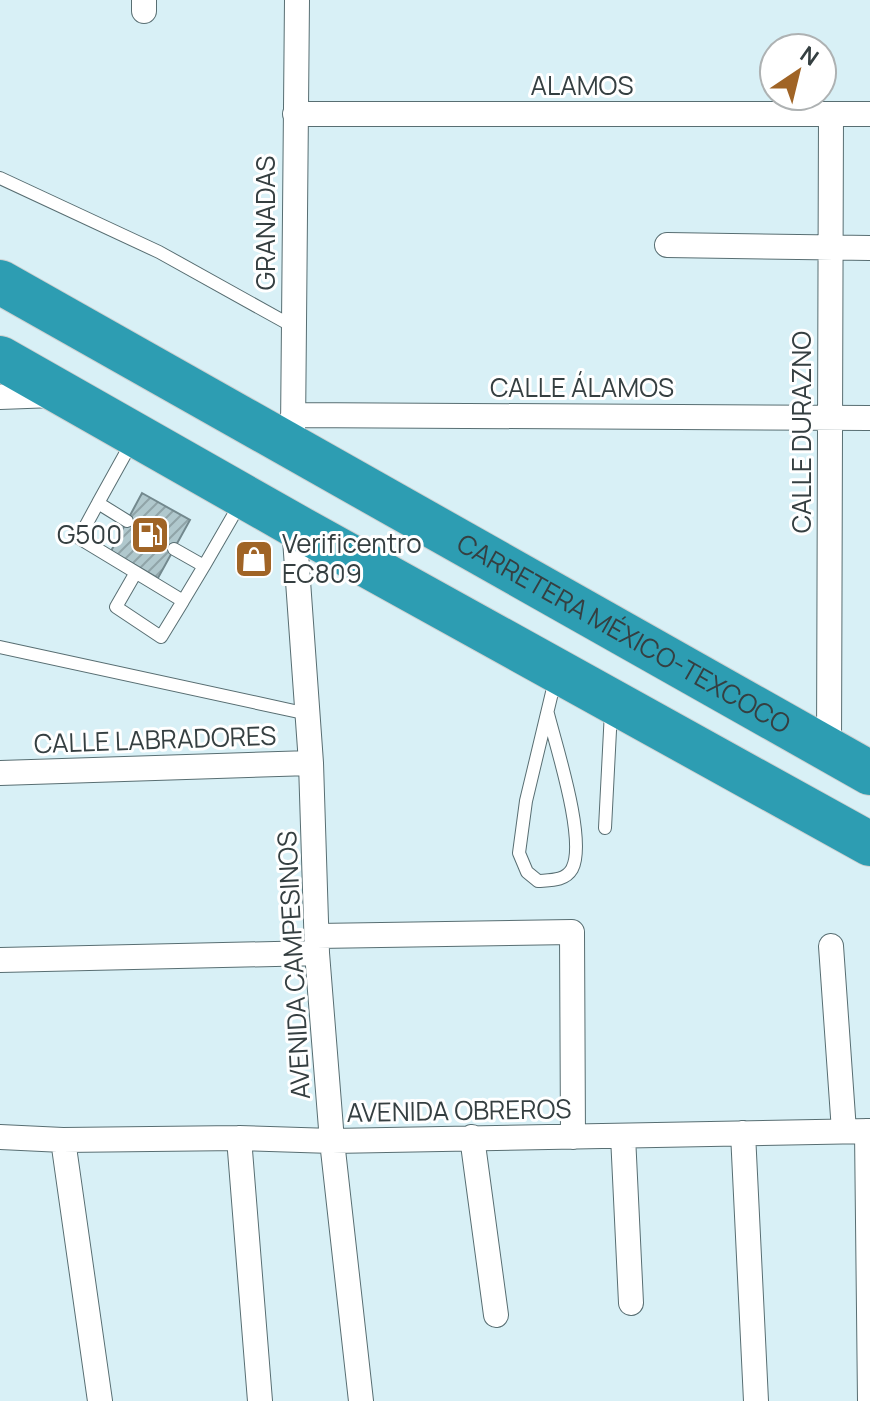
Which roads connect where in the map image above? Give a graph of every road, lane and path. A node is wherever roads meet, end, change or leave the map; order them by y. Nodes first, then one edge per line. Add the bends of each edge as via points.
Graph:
1 (297, 0) edge
2 (295, 114) junction
3 (831, 114) junction
4 (870, 114) edge
5 (0, 178) edge
6 (667, 245) dead end
7 (831, 247) junction
8 (870, 248) edge
9 (0, 282) edge
10 (294, 327) junction
11 (0, 358) edge
12 (64, 394) junction
13 (0, 397) edge
14 (830, 417) junction
15 (870, 418) edge
16 (293, 431) junction
17 (136, 434) junction
18 (245, 495) junction
19 (98, 503) junction
20 (127, 521) dead end
21 (294, 525) junction
22 (174, 549) dead end
23 (204, 566) junction
24 (135, 574) junction
25 (183, 601) junction
26 (0, 647) edge
27 (558, 669) junction
28 (611, 700) junction
29 (308, 714) junction
30 (548, 714) junction
31 (829, 750) junction
32 (311, 763) junction
33 (0, 773) edge
34 (870, 773) edge
35 (605, 828) dead end
36 (870, 844) edge
37 (317, 944) junction
38 (831, 946) dead end
39 (0, 960) edge
40 (860, 1131) edge
41 (743, 1133) junction
42 (623, 1136) junction
43 (0, 1137) edge
44 (472, 1137) junction
45 (573, 1137) junction
46 (239, 1138) junction
47 (63, 1140) junction
48 (332, 1141) junction
49 (631, 1303) dead end
50 (496, 1315) dead end
51 (100, 1401) edge
52 (260, 1401) edge
53 (361, 1401) edge
54 (756, 1401) edge
55 (870, 1401) edge

1 - 2 street, GRANADAS
2 - 3 street, ALAMOS
2 - 10 street, GRANADAS
3 - 4 street, ALAMOS
3 - 7 street, CALLE DURAZNO
5 - 10 lane via 159,252
6 - 7 street
7 - 8 street
7 - 14 street, CALLE DURAZNO
9 - 16 highway, CARRETERA MÉXICO-TEXCOCO
10 - 16 street, GRANADAS
11 - 12 highway
12 - 13 street
12 - 17 highway
14 - 15 street, CALLE ÁLAMOS
14 - 16 street, CALLE ÁLAMOS
14 - 31 street, CALLE DURAZNO
16 - 31 highway, CARRETERA MÉXICO-TEXCOCO
17 - 18 highway
17 - 19 lane
18 - 21 highway
18 - 23 lane
19 - 20 lane
19 - 24 lane via 79,538
21 - 27 highway
21 - 29 street, AVENIDA CAMPESINOS
22 - 23 lane
23 - 25 lane
24 - 25 lane
24 - 25 lane via 116,607 161,637
26 - 29 lane
27 - 28 highway
27 - 30 lane
28 - 35 lane
28 - 36 highway
29 - 32 street, AVENIDA CAMPESINOS
30 - 30 lane via 519,853 527,872 538,881 560,880 571,871 576,855 575,825
31 - 34 highway, CARRETERA MÉXICO-TEXCOCO
32 - 33 street, CALLE LABRADORES
32 - 37 street, AVENIDA CAMPESINOS
37 - 39 street
37 - 45 street via 572,932
37 - 48 street, AVENIDA CAMPESINOS
38 - 40 street
40 - 41 street, AVENIDA OBREROS
40 - 55 street
41 - 42 street, AVENIDA OBREROS
41 - 54 street
42 - 45 street, AVENIDA OBREROS
42 - 49 street
43 - 47 street, AVENIDA OBREROS
44 - 45 street, AVENIDA OBREROS
44 - 48 street, AVENIDA OBREROS
44 - 50 street
46 - 47 street, AVENIDA OBREROS
46 - 48 street, AVENIDA OBREROS
46 - 52 street
47 - 51 street
48 - 53 street, AVENIDA CAMPESINOS

